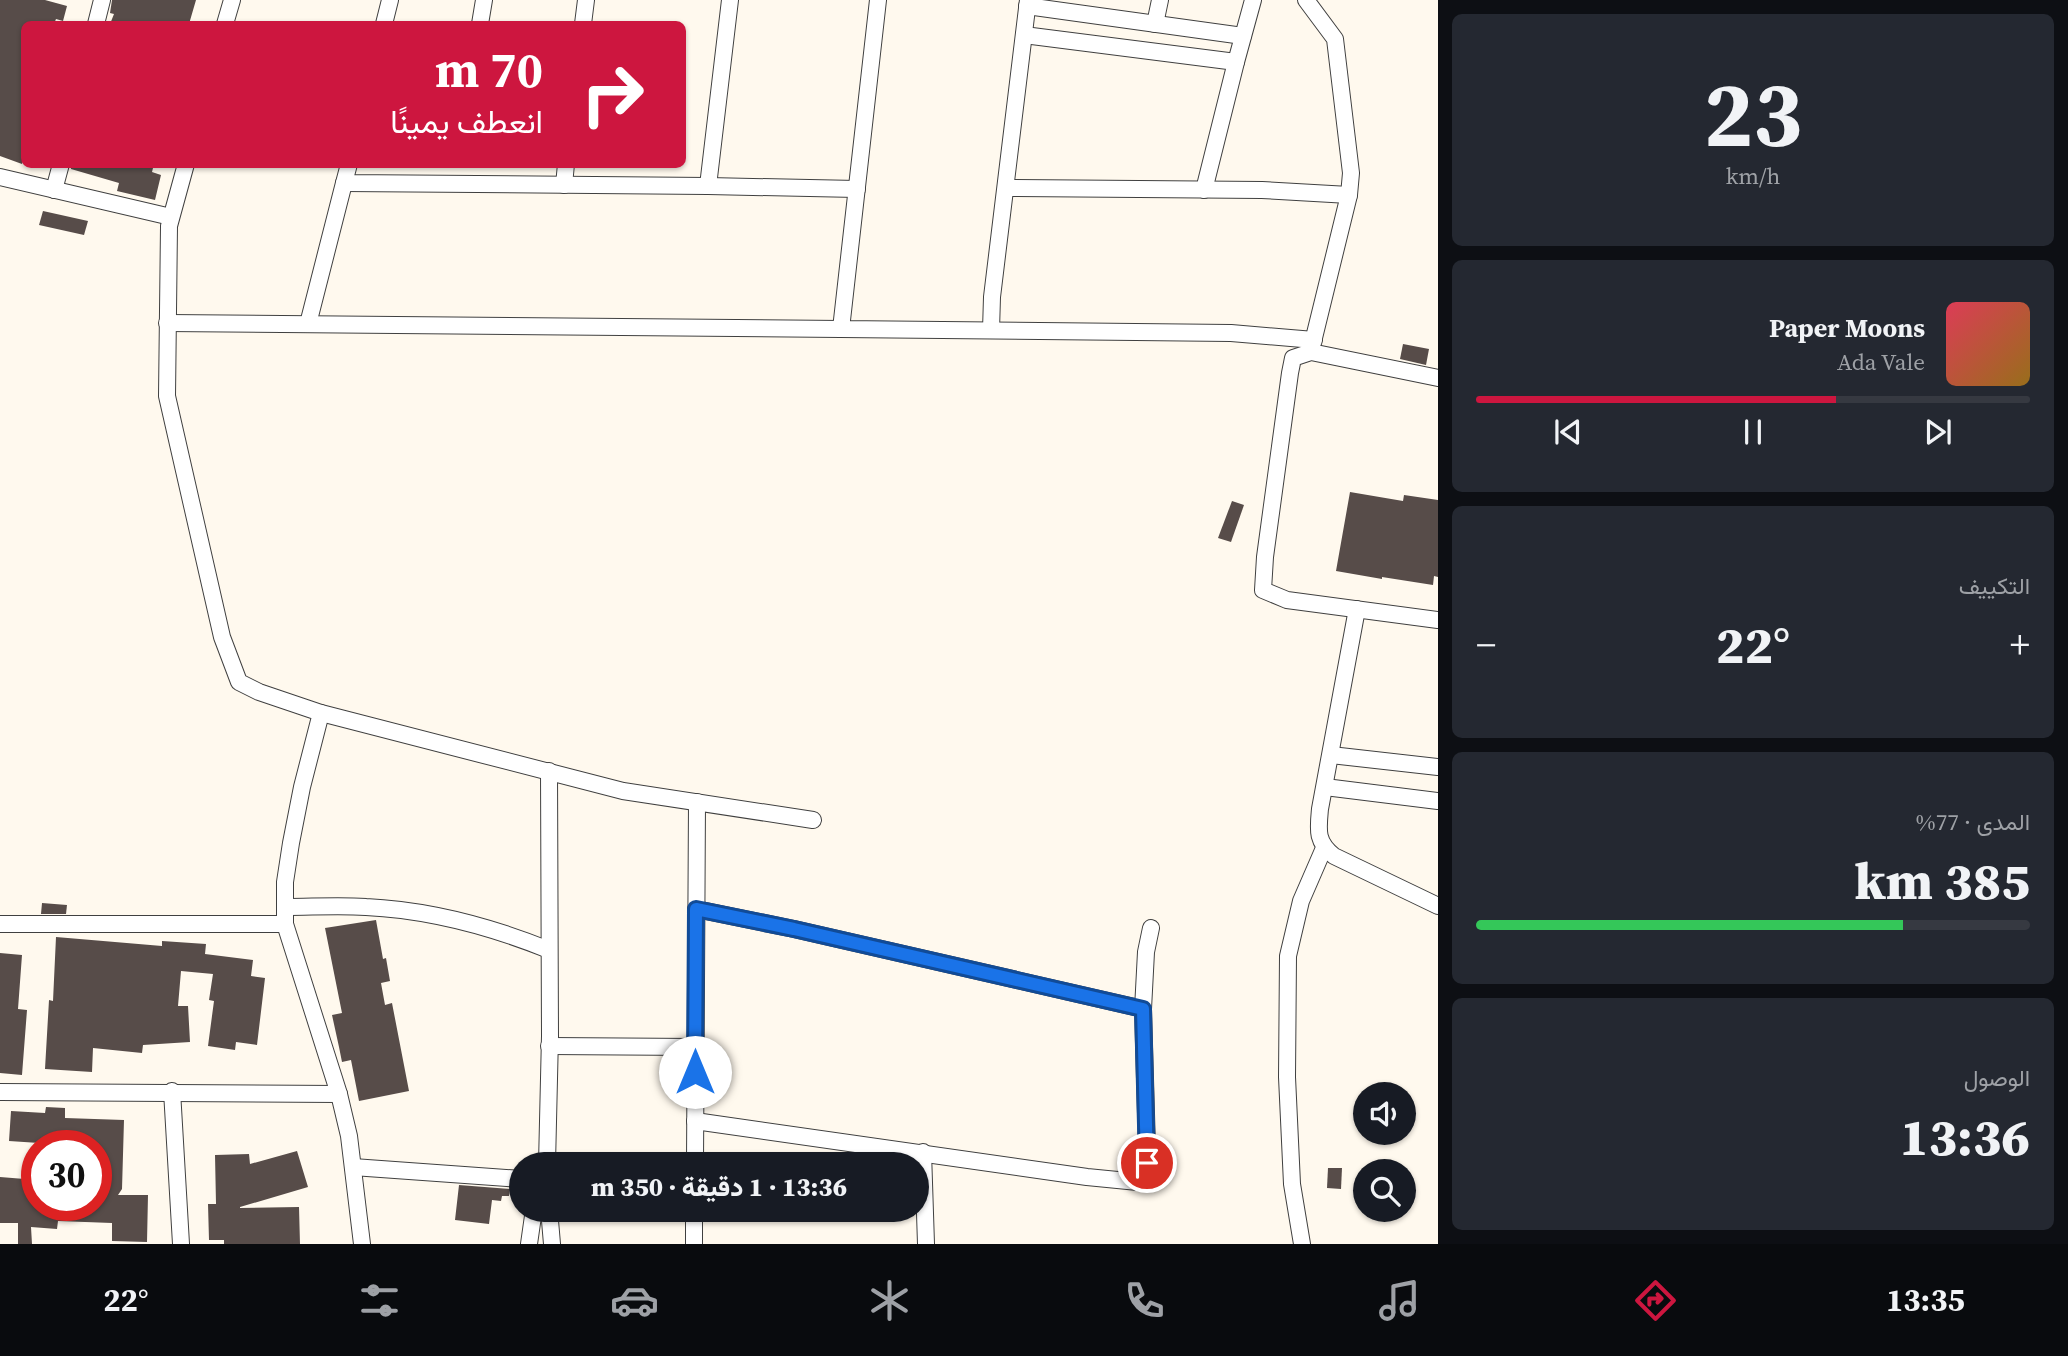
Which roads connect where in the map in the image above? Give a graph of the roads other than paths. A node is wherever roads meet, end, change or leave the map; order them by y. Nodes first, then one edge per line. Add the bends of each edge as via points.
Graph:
1 (102, 0) edge
2 (232, 0) edge
3 (390, 0) edge
4 (484, 0) edge
5 (586, 0) edge
6 (730, 0) edge
7 (878, 0) edge
8 (1160, 0) edge
9 (1253, 0) edge
10 (1306, 0) edge
11 (1027, 3) edge
12 (97, 21) edge
13 (226, 21) edge
14 (385, 21) edge
15 (480, 21) edge
16 (583, 21) edge
17 (1155, 24) junction
18 (1024, 35) junction
19 (1243, 36) junction
20 (1236, 62) junction
21 (60, 168) edge
22 (185, 168) edge
23 (348, 168) edge
24 (566, 168) edge
25 (0, 177) edge
26 (344, 183) junction
27 (564, 185) junction
28 (708, 186) junction
29 (857, 188) junction
30 (1006, 188) junction
31 (54, 190) junction
32 (1204, 190) junction
33 (1349, 195) junction
34 (171, 217) junction
35 (167, 323) junction
36 (308, 324) junction
37 (841, 329) junction
38 (991, 330) junction
39 (1312, 346) junction
40 (1438, 378) edge
41 (1357, 609) junction
42 (1438, 620) edge
43 (321, 713) junction
44 (1331, 755) junction
45 (1438, 767) edge
46 (549, 771) junction
47 (1325, 787) junction
48 (1438, 801) edge
49 (697, 802) junction
50 (813, 820) dead end
51 (1324, 848) junction
52 (1438, 906) edge
53 (285, 907) junction
54 (696, 909) junction
55 (0, 923) edge
56 (285, 924) junction
57 (1150, 928) dead end
58 (549, 950) junction
59 (1143, 1009) junction
60 (549, 1046) junction
61 (695, 1047) junction
62 (172, 1091) junction
63 (0, 1092) edge
64 (339, 1094) junction
65 (695, 1121) junction
66 (547, 1152) edge
67 (695, 1152) edge
68 (923, 1152) edge
69 (929, 1153) edge
70 (353, 1167) junction
71 (509, 1178) edge
72 (532, 1222) edge
73 (551, 1222) edge
74 (694, 1222) edge
75 (925, 1222) edge
76 (181, 1244) edge
77 (362, 1244) edge
78 (529, 1244) edge
79 (552, 1244) edge
80 (694, 1244) edge
81 (926, 1244) edge
82 (1302, 1244) edge

1 - 12 street
2 - 13 street
3 - 14 street
4 - 15 street
5 - 16 street
6 - 28 street
7 - 29 street
8 - 17 street
9 - 19 street
10 - 33 street via 1335,38 1351,173
11 - 17 street
11 - 18 street
17 - 19 street
18 - 20 street
18 - 30 street
19 - 20 street
20 - 32 street
21 - 31 street
22 - 34 street
23 - 26 street
24 - 27 street
25 - 31 street
26 - 27 street
26 - 36 street
27 - 28 street
28 - 29 street
29 - 37 street
30 - 32 street
30 - 38 street
31 - 34 street
32 - 33 street
33 - 39 street
34 - 35 street
35 - 36 street
35 - 43 street via 167,396 222,637 239,682
36 - 37 street
37 - 38 street
38 - 39 street via 1231,333
39 - 40 street
39 - 41 street via 1293,358 1263,590 1287,600
41 - 42 street
41 - 44 street
43 - 46 street
43 - 53 street via 291,843
44 - 45 street
44 - 47 street
46 - 49 street via 623,791
46 - 58 street
47 - 48 street
47 - 51 street via 1318,831
49 - 50 street
49 - 54 street
51 - 52 street
51 - 82 street via 1301,901 1288,956 1287,1077 1293,1184
53 - 56 street
53 - 58 street via 367,907 435,916
54 - 59 street
54 - 61 street
55 - 56 street
56 - 64 street
57 - 59 street
58 - 60 street
59 - 69 street via 1148,1183
60 - 61 street
60 - 66 street
61 - 65 street
62 - 63 street
62 - 64 street
62 - 76 street
64 - 70 street
65 - 67 street
65 - 68 street
70 - 71 street
70 - 77 street
72 - 78 street
73 - 79 street
74 - 80 street
75 - 81 street

